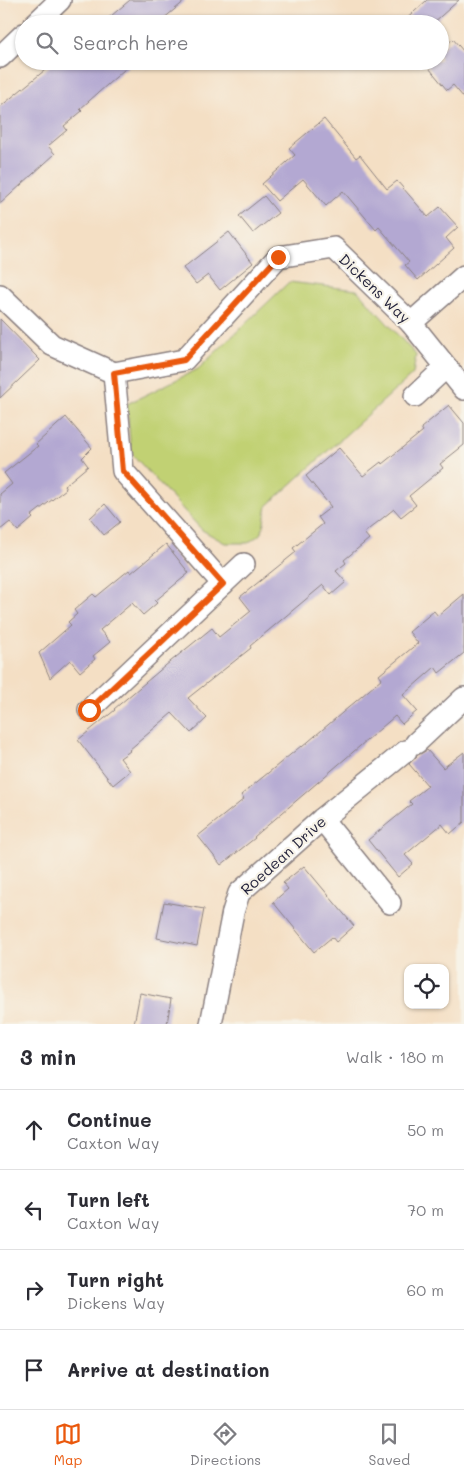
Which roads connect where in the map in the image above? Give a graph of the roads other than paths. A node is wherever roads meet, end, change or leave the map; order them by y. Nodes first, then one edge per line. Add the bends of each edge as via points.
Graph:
1 (60, 0) edge
2 (44, 15) edge
3 (15, 43) edge
4 (0, 57) edge
5 (464, 276) edge
6 (0, 295) edge
7 (412, 323) junction
8 (446, 367) junction
9 (114, 373) junction
10 (464, 389) edge
11 (415, 396) dead end
12 (244, 564) dead end
13 (223, 584) junction
14 (464, 698) edge
15 (89, 710) dead end
16 (322, 820) junction
17 (390, 903) dead end
18 (211, 1024) edge

1 - 2 street
3 - 4 street
5 - 7 street
6 - 9 street via 52,345
7 - 8 street, Dickens Way
7 - 9 street, Dickens Way via 334,248 278,257 184,360
8 - 10 street, Dickens Way
8 - 11 street
9 - 13 street via 123,471
12 - 13 street
13 - 15 street
14 - 16 street, Roedean Drive via 411,747
16 - 17 street
16 - 18 street, Roedean Drive via 239,893 232,912

